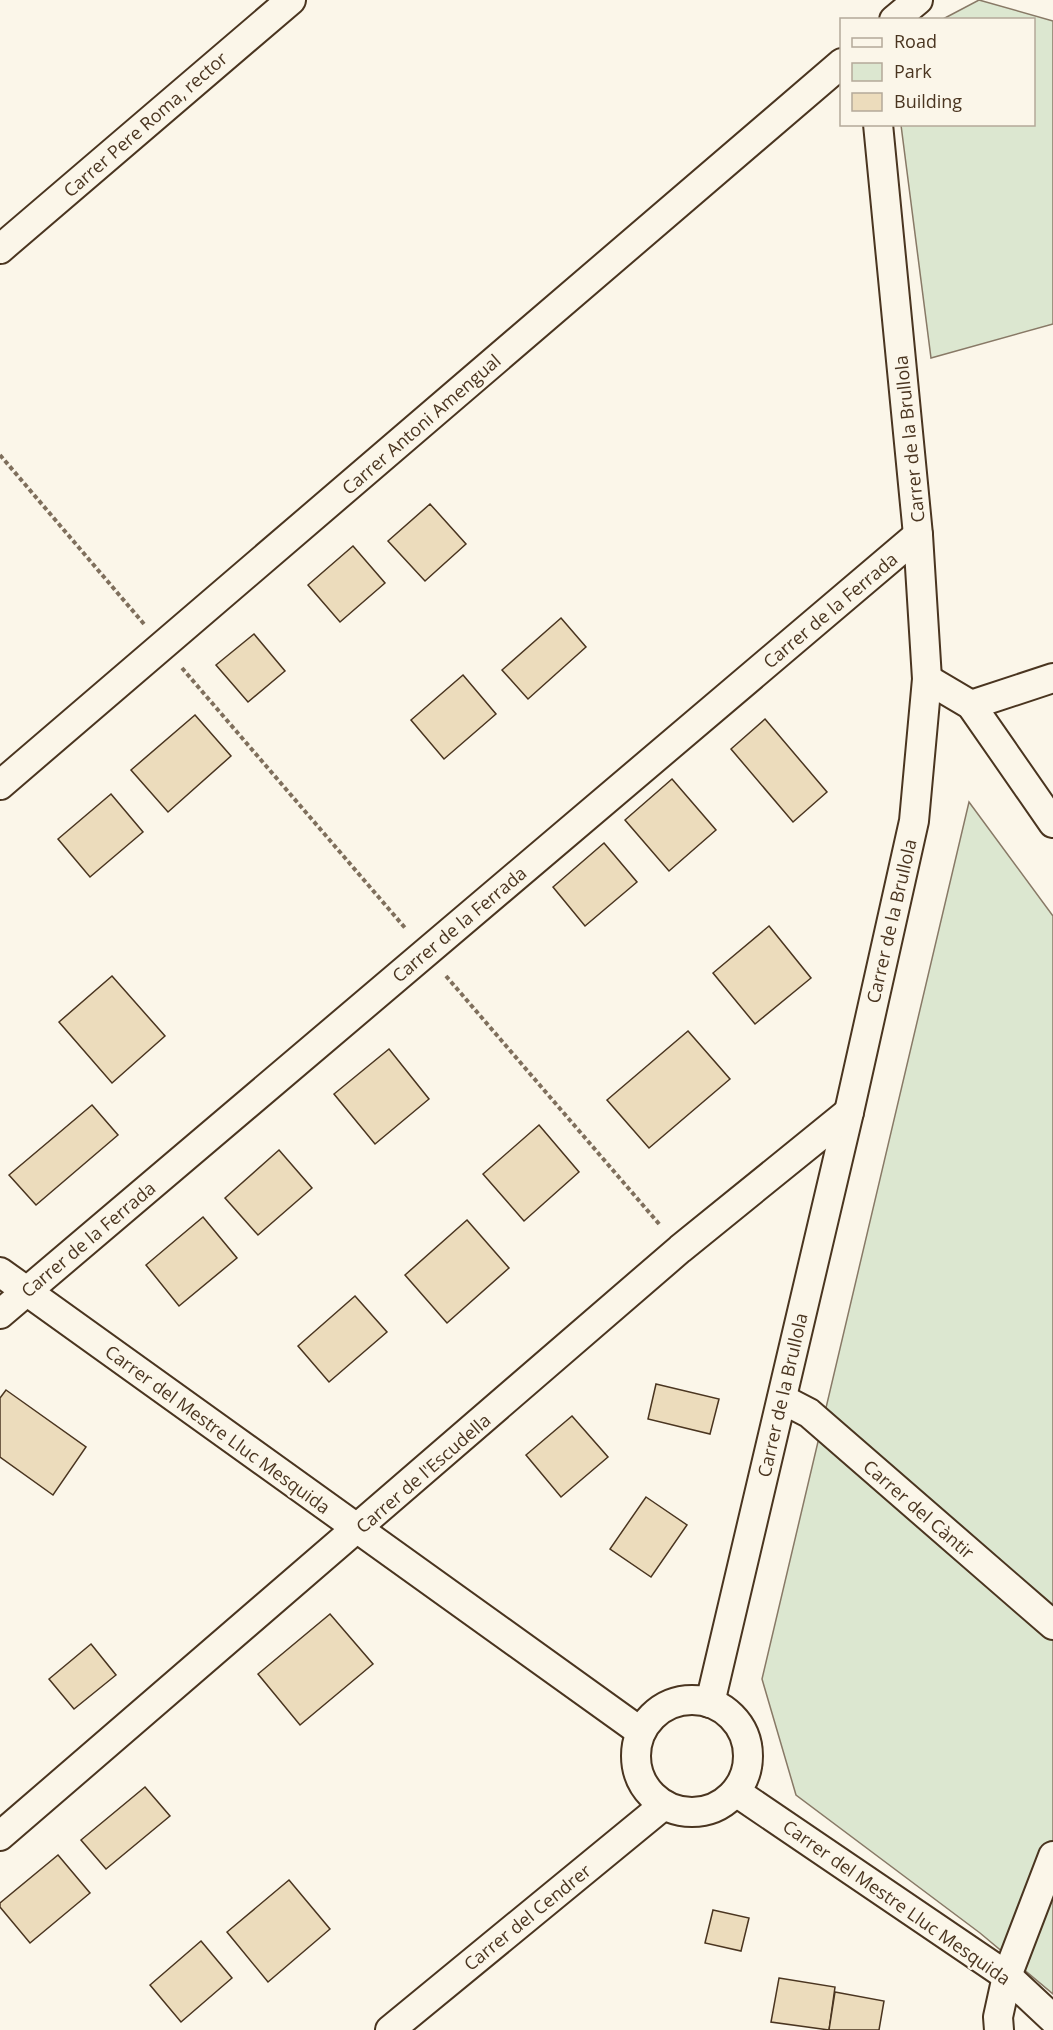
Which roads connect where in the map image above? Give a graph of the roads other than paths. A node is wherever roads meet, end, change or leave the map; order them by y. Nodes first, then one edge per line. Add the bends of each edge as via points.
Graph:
1 (291, 0) edge
2 (918, 0) edge
3 (896, 18) edge
4 (840, 65) edge
5 (878, 126) edge
6 (0, 249) edge
7 (918, 535) junction
8 (1053, 678) edge
9 (927, 679) junction
10 (971, 705) junction
11 (0, 785) edge
12 (1053, 823) edge
13 (849, 1112) junction
14 (0, 1272) edge
15 (27, 1291) junction
16 (0, 1314) edge
17 (782, 1399) junction
18 (358, 1529) junction
19 (1053, 1625) edge
20 (710, 1703) junction
21 (641, 1732) junction
22 (736, 1792) junction
23 (664, 1805) junction
24 (0, 1836) edge
25 (1053, 1856) edge
26 (1007, 1976) junction
27 (1053, 2019) edge
28 (405, 2024) edge
29 (999, 2030) edge

1 - 6 street, Carrer Pere Roma, rector
2 - 3 street
4 - 11 street, Carrer Antoni Amengual
5 - 7 street, Carrer de la Brullola
7 - 9 street, Carrer de la Brullola
7 - 15 street, Carrer de la Ferrada
8 - 10 street
9 - 10 street
9 - 13 street, Carrer de la Brullola via 914,821
10 - 12 street
13 - 17 street, Carrer de la Brullola
13 - 18 street, Carrer de l'Escudella via 680,1249
14 - 15 street, Carrer del Mestre Lluc Mesquida
15 - 16 street, Carrer de la Ferrada
15 - 18 street, Carrer del Mestre Lluc Mesquida
17 - 19 street, Carrer del Càntir via 809,1413
17 - 20 street, Carrer de la Brullola
18 - 21 street, Carrer del Mestre Lluc Mesquida
18 - 24 street, Carrer de l'Escudella
20 - 21 street via 694,1700 670,1705 650,1719
20 - 22 street via 739,1724 746,1740 745,1776
21 - 23 street via 636,1748 639,1773 651,1795
22 - 23 street via 710,1810 678,1811
22 - 26 street, Carrer del Mestre Lluc Mesquida
23 - 28 street, Carrer del Cendrer
25 - 26 street
26 - 27 street, Carrer del Mestre Lluc Mesquida
26 - 29 street

